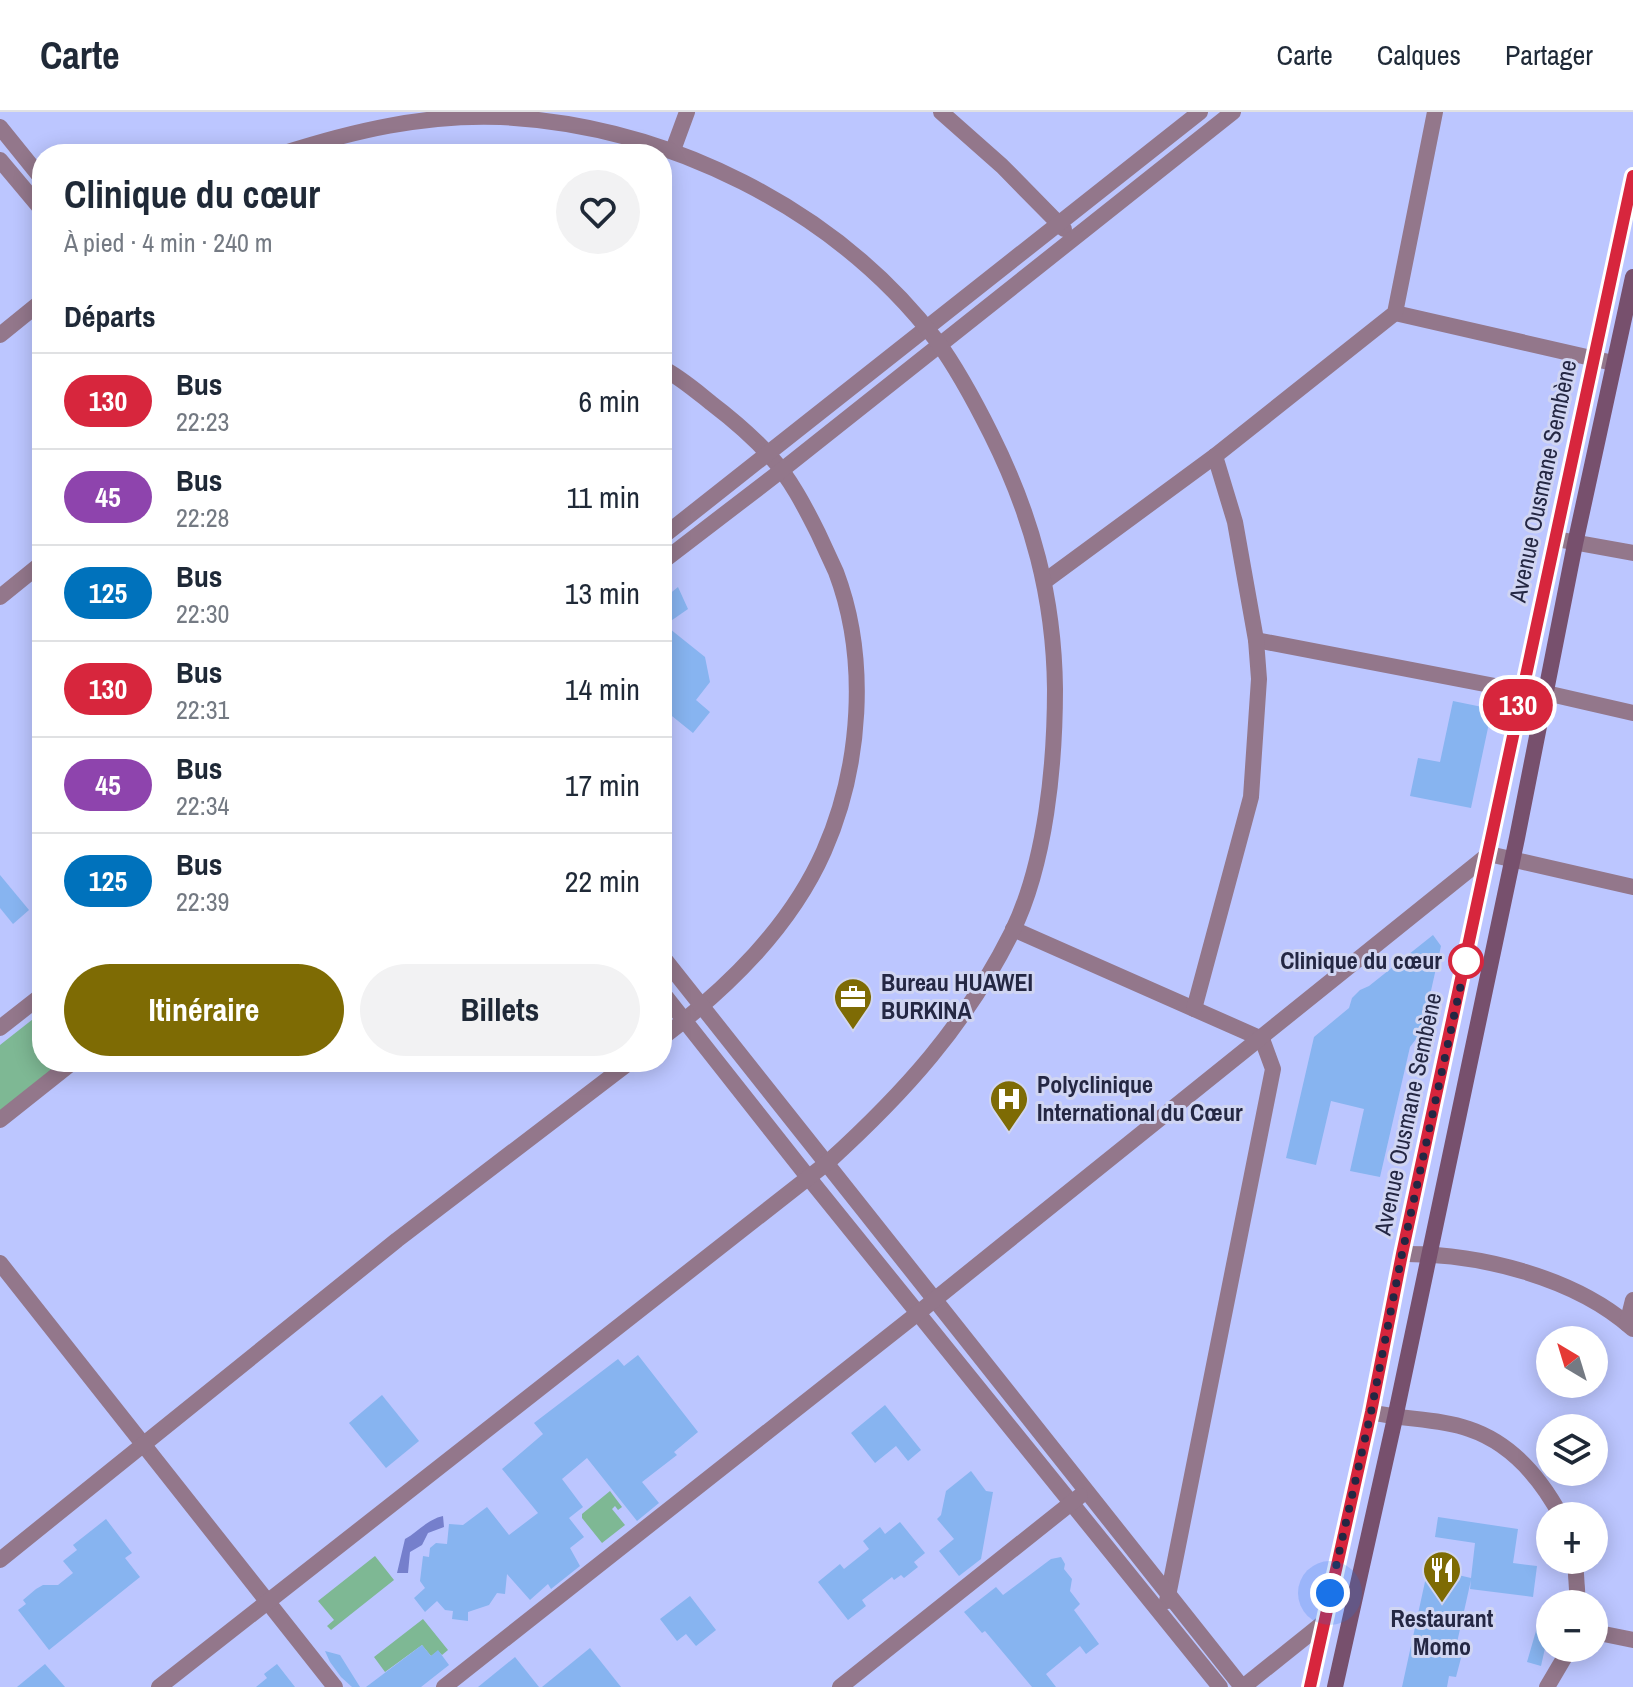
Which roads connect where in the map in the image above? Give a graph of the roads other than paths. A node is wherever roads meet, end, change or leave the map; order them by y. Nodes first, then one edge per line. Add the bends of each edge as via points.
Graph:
1 (687, 112) edge
2 (941, 112) edge
3 (1200, 112) edge
4 (1233, 112) edge
5 (1435, 112) edge
6 (377, 119) edge
7 (0, 127) edge
8 (311, 144) edge
9 (649, 144) edge
10 (673, 150) joint
11 (0, 160) edge
12 (32, 167) edge
13 (1633, 176) edge
14 (32, 198) edge
15 (1059, 223) junction
16 (1073, 239) junction
17 (1633, 277) edge
18 (32, 309) edge
19 (1395, 313) junction
20 (927, 329) junction
21 (0, 335) edge
22 (939, 344) junction
23 (1595, 357) junction
24 (1613, 363) junction
25 (672, 375) edge
26 (769, 454) junction
27 (1215, 456) junction
28 (782, 470) junction
29 (672, 529) edge
30 (1556, 539) junction
31 (1575, 544) junction
32 (1633, 553) edge
33 (672, 554) edge
34 (32, 571) edge
35 (1045, 581) junction
36 (0, 597) edge
37 (1256, 640) junction
38 (1521, 691) junction
39 (1546, 693) junction
40 (1633, 713) edge
41 (1489, 854) junction
42 (1512, 859) junction
43 (1633, 887) edge
44 (1013, 929) junction
45 (672, 968) edge
46 (32, 1003) edge
47 (672, 1004) edge
48 (703, 1007) junction
49 (1194, 1009) junction
50 (685, 1020) junction
51 (0, 1028) edge
52 (672, 1030) edge
53 (1262, 1039) junction
54 (60, 1072) edge
55 (617, 1072) edge
56 (0, 1120) edge
57 (827, 1163) junction
58 (808, 1177) junction
59 (1402, 1254) junction
60 (1428, 1254) junction
61 (0, 1263) edge
62 (935, 1299) junction
63 (1633, 1300) edge
64 (918, 1313) junction
65 (1630, 1327) edge
66 (1371, 1412) junction
67 (1395, 1418) junction
68 (143, 1445) junction
69 (1087, 1491) junction
70 (1553, 1502) edge
71 (1072, 1503) junction
72 (0, 1560) edge
73 (1168, 1594) junction
74 (267, 1601) junction
75 (1164, 1616) junction
76 (1323, 1623) junction
77 (1608, 1635) edge
78 (1633, 1640) edge
79 (1562, 1662) edge
80 (159, 1687) edge
81 (335, 1687) edge
82 (444, 1687) edge
83 (840, 1687) edge
84 (1220, 1687) edge
85 (1243, 1687) edge
86 (1310, 1687) edge
87 (1335, 1687) edge
88 (1547, 1687) edge

1 - 10 street
2 - 15 street
3 - 15 street
4 - 16 street
5 - 19 street
6 - 8 street
6 - 9 street via 498,117
7 - 12 street
10 - 20 street via 762,192 832,238 886,283
11 - 14 street
13 - 23 main road, Avenue Ousmane Sembène
15 - 16 street
15 - 20 street
16 - 22 street
17 - 24 main road, Avenue Ousmane Sembène
18 - 21 street
19 - 23 street
19 - 27 street
20 - 22 street
20 - 26 street
22 - 28 street
22 - 35 street via 1006,464
23 - 24 street
23 - 30 main road, Avenue Ousmane Sembène
24 - 31 main road, Avenue Ousmane Sembène
25 - 26 street
26 - 28 street
26 - 29 street
27 - 35 street
27 - 37 street via 1235,522
28 - 33 street
28 - 48 street via 836,574 849,623 856,689 851,762 823,853 791,909
30 - 31 street
30 - 38 main road, Avenue Ousmane Sembène
31 - 32 street
31 - 39 main road, Avenue Ousmane Sembène
34 - 36 street
35 - 44 street via 1055,658 1055,734 1033,869
37 - 38 street
37 - 49 street via 1259,679 1251,797
38 - 39 street
38 - 41 main road, Avenue Ousmane Sembène
39 - 40 street
39 - 42 main road, Avenue Ousmane Sembène
41 - 42 street
41 - 53 street
41 - 59 main road, Avenue Ousmane Sembène
42 - 43 street
42 - 60 main road, Avenue Ousmane Sembène
44 - 49 street
44 - 57 street via 942,1046
45 - 48 street
46 - 51 street
47 - 50 street
48 - 50 street
48 - 57 street
49 - 53 street
50 - 52 street
50 - 58 street
53 - 62 street
53 - 73 street via 1273,1069
54 - 56 street
55 - 68 street
57 - 58 street
57 - 62 street
58 - 64 street
58 - 74 street
59 - 60 street
59 - 66 main road, Avenue Ousmane Sembène
60 - 65 street via 1502,1264 1572,1290
60 - 67 main road, Avenue Ousmane Sembène
61 - 68 street
62 - 64 street
62 - 69 street
63 - 65 street
64 - 71 street
64 - 82 street
66 - 67 street
66 - 76 main road, Avenue Ousmane Sembène
67 - 70 street via 1470,1429 1499,1444 1525,1465
67 - 87 main road, Avenue Ousmane Sembène
68 - 72 street
68 - 74 street
69 - 71 street
69 - 73 street
71 - 75 street
71 - 83 street
73 - 75 street
73 - 85 street
74 - 80 street
74 - 81 street
75 - 84 street
76 - 85 street
76 - 86 main road, Avenue Ousmane Sembène
77 - 78 street
79 - 88 street

